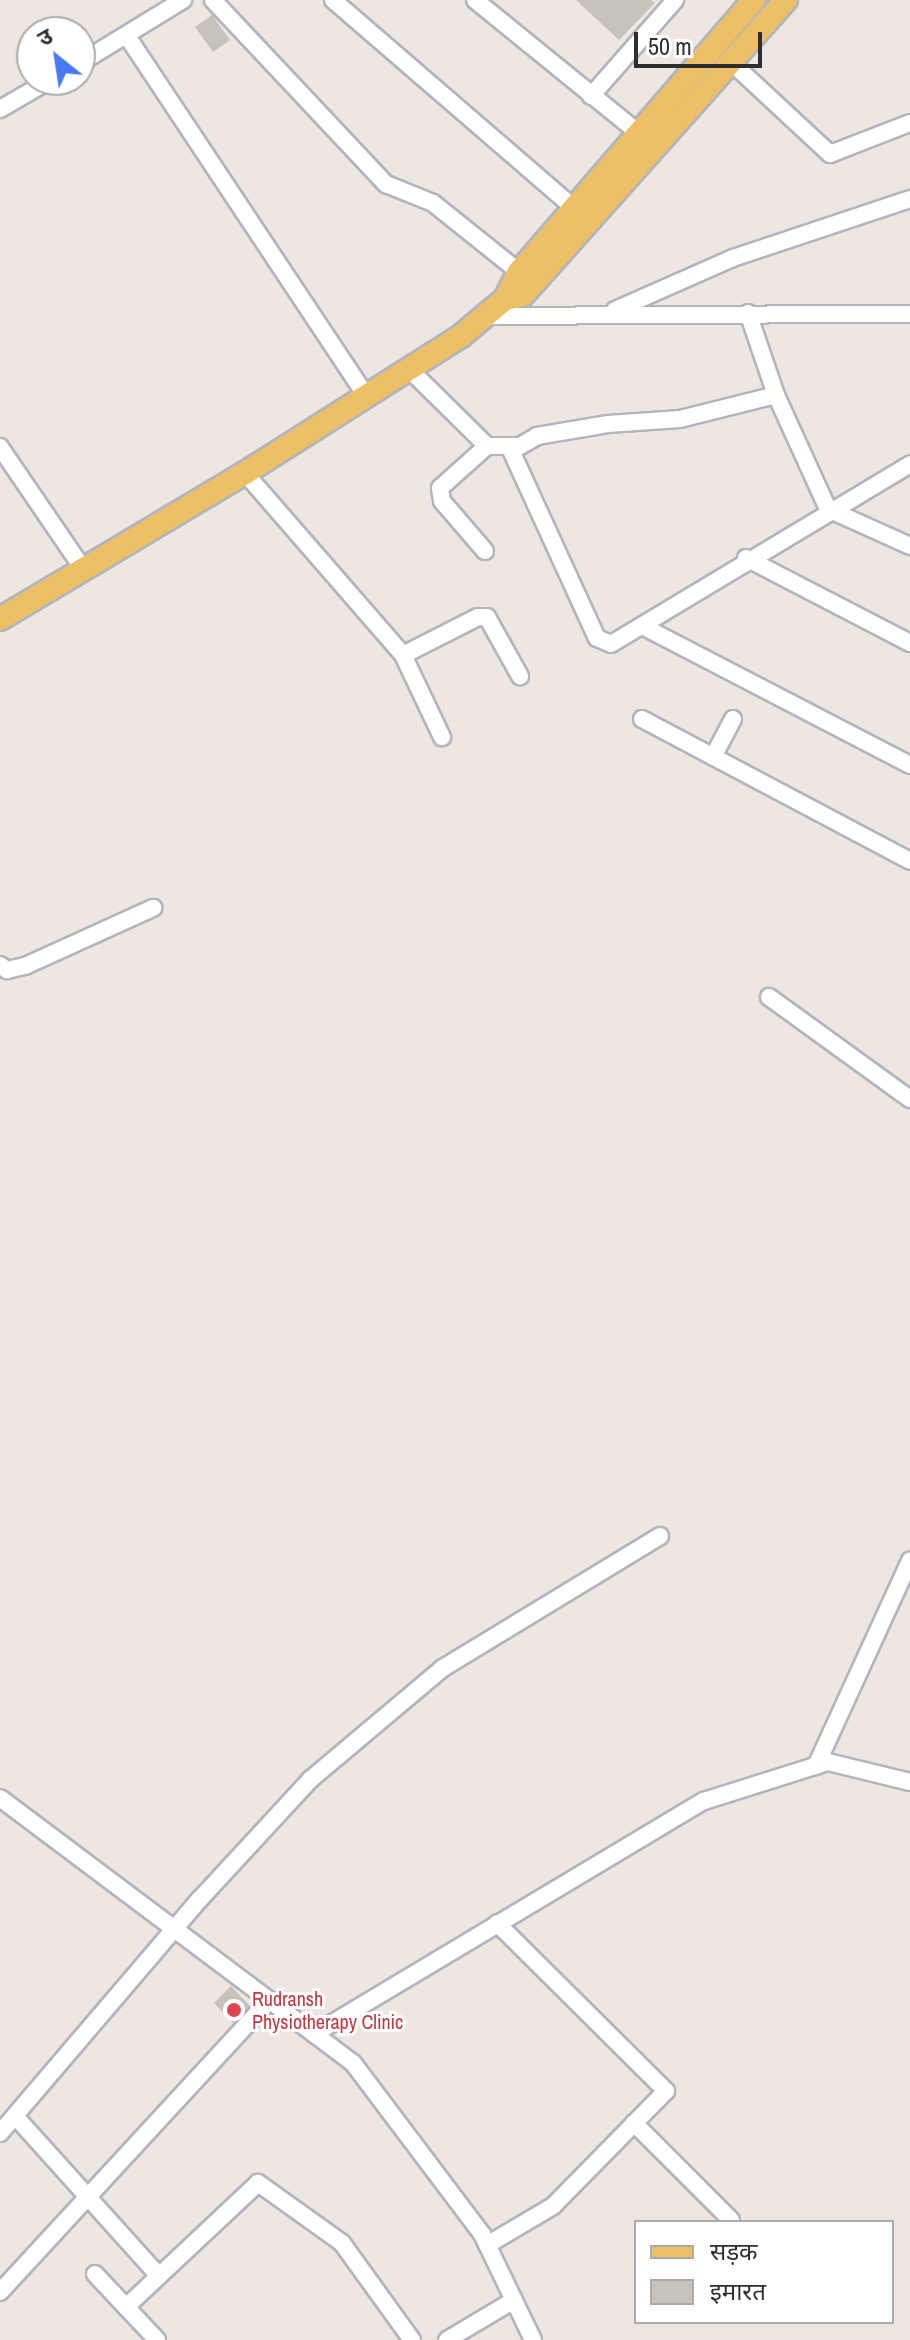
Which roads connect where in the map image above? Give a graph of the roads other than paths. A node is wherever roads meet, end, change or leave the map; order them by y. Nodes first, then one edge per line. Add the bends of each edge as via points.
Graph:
1 (183, 0) edge
2 (213, 0) edge
3 (333, 0) edge
4 (675, 0) edge
5 (754, 0) edge
6 (786, 0) edge
7 (483, 2) edge
8 (127, 36) junction
9 (96, 54) edge
10 (732, 63) junction
11 (22, 96) edge
12 (591, 96) junction
13 (0, 109) edge
14 (910, 123) edge
15 (648, 141) junction
16 (910, 199) edge
17 (576, 210) junction
18 (519, 272) junction
19 (505, 299) junction
20 (748, 313) junction
21 (606, 314) junction
22 (910, 314) edge
23 (480, 316) junction
24 (409, 369) junction
25 (776, 395) junction
26 (366, 396) junction
27 (487, 446) junction
28 (509, 446) junction
29 (0, 447) edge
30 (910, 464) edge
31 (245, 473) junction
32 (828, 509) junction
33 (910, 546) edge
34 (485, 551) dead end
35 (746, 558) junction
36 (84, 570) junction
37 (0, 619) edge
38 (644, 627) junction
39 (910, 643) edge
40 (403, 655) junction
41 (520, 676) dead end
42 (642, 719) dead end
43 (733, 719) dead end
44 (442, 737) dead end
45 (713, 757) junction
46 (909, 761) edge
47 (910, 861) edge
48 (153, 908) dead end
49 (0, 965) edge
50 (769, 997) dead end
51 (910, 1099) edge
52 (660, 1536) dead end
53 (910, 1561) edge
54 (816, 1766) junction
55 (910, 1782) edge
56 (0, 1798) edge
57 (497, 1923) junction
58 (175, 1929) junction
59 (269, 2000) junction
60 (314, 2034) junction
61 (15, 2116) junction
62 (634, 2123) junction
63 (0, 2133) edge
64 (88, 2196) junction
65 (731, 2220) edge
66 (487, 2245) junction
67 (95, 2274) dead end
68 (159, 2276) junction
69 (0, 2292) edge
70 (514, 2300) junction
71 (126, 2307) junction
72 (157, 2340) edge
73 (412, 2340) edge
74 (447, 2340) edge
75 (533, 2340) edge

1 - 8 street
2 - 18 street via 386,184 433,203
3 - 17 street
4 - 12 street
5 - 15 main road
6 - 10 main road
7 - 12 street
8 - 9 street
8 - 26 street
10 - 14 street via 830,154
10 - 15 main road
11 - 13 street
12 - 15 street
15 - 17 main road
15 - 19 main road via 523,295
16 - 21 street via 733,258
17 - 18 main road
18 - 19 main road
19 - 23 main road
20 - 21 street
20 - 22 street
20 - 25 street
21 - 23 street
23 - 24 main road
24 - 26 main road
24 - 27 street
25 - 28 street via 680,419 608,424
25 - 32 street
26 - 31 main road
27 - 28 street
27 - 34 street via 440,488 442,501
28 - 38 street via 597,638 611,644
29 - 36 street
30 - 32 street
31 - 36 main road
31 - 40 street
32 - 33 street
32 - 35 street
35 - 38 street
35 - 39 street
36 - 37 main road
38 - 46 street
40 - 41 street via 487,617
40 - 44 street
42 - 45 street
43 - 45 street
45 - 47 street
48 - 49 street via 25,966 7,970
50 - 51 street
52 - 58 street via 443,1668 311,1779
53 - 54 street
54 - 55 street via 828,1762
54 - 57 street via 704,1801
56 - 58 street
57 - 60 street
57 - 62 street via 666,2091
58 - 59 street
58 - 61 street
59 - 60 street
59 - 64 street
60 - 66 street via 353,2063
61 - 63 street
61 - 64 street
62 - 65 street
62 - 66 street via 553,2206
64 - 68 street
64 - 69 street
66 - 70 street
67 - 71 street
68 - 71 street
68 - 73 street via 258,2183 342,2243
70 - 74 street
70 - 75 street
71 - 72 street

